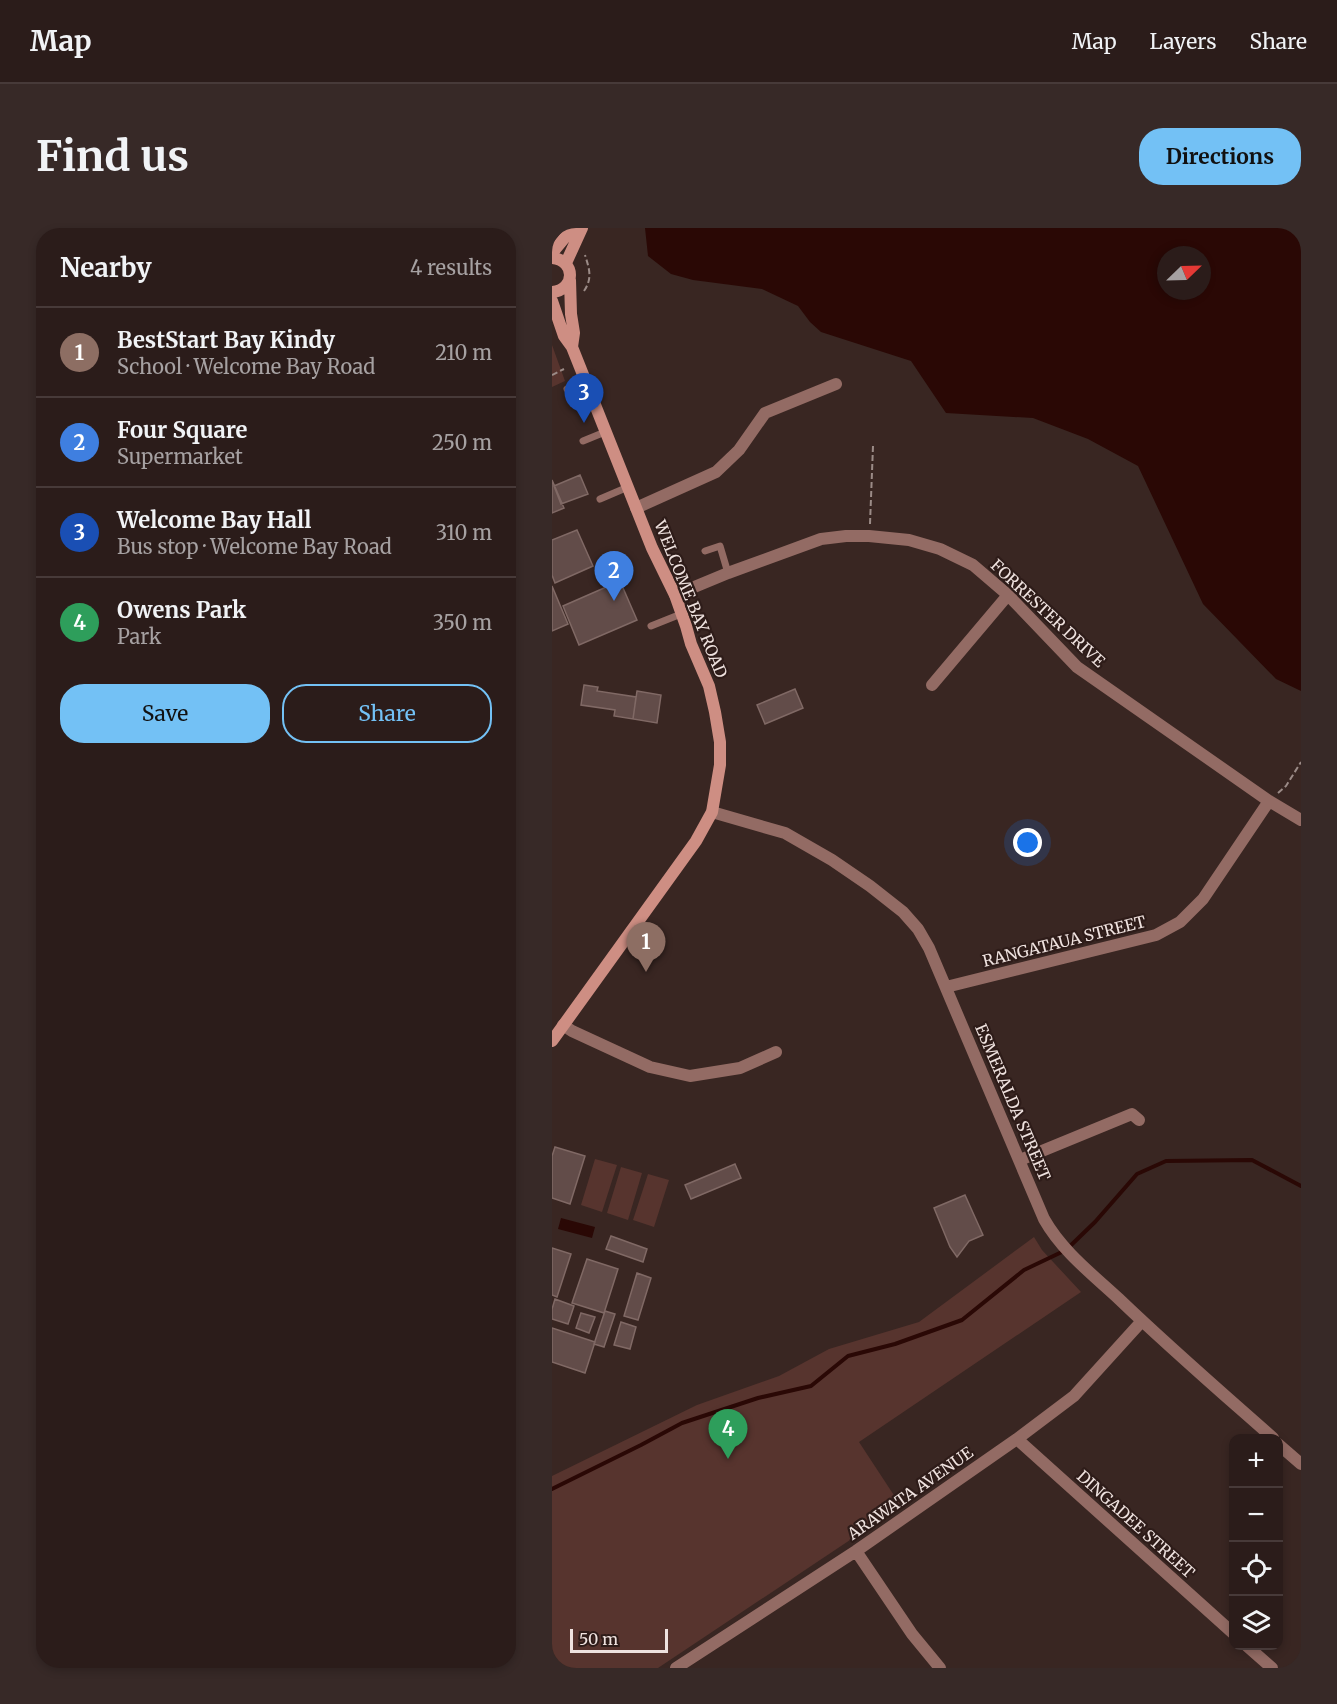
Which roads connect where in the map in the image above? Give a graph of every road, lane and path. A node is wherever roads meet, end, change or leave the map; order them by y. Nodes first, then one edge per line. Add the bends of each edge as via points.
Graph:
1 (570, 228) edge
2 (582, 228) edge
3 (587, 247) dead end
4 (552, 253) edge
5 (552, 258) edge
6 (566, 264) junction
7 (570, 280) junction
8 (552, 292) edge
9 (582, 297) dead end
10 (552, 302) edge
11 (572, 347) junction
12 (564, 369) dead end
13 (552, 375) edge
14 (585, 381) junction
15 (836, 384) dead end
16 (567, 389) dead end
17 (605, 432) junction
18 (584, 441) dead end
19 (873, 446) dead end
20 (628, 487) junction
21 (600, 499) dead end
22 (636, 508) junction
23 (870, 536) junction
24 (705, 551) dead end
25 (728, 573) junction
26 (675, 595) junction
27 (1008, 595) junction
28 (681, 614) junction
29 (651, 626) dead end
30 (932, 685) dead end
31 (1301, 762) edge
32 (1269, 801) junction
33 (712, 812) junction
34 (1301, 820) edge
35 (946, 987) junction
36 (563, 1025) junction
37 (552, 1041) edge
38 (776, 1052) dead end
39 (1139, 1120) dead end
40 (1020, 1160) junction
41 (1142, 1321) junction
42 (1269, 1434) edge
43 (1017, 1439) junction
44 (1283, 1448) edge
45 (1301, 1464) edge
46 (856, 1551) junction
47 (1229, 1630) edge
48 (1252, 1650) edge
49 (676, 1668) edge
50 (940, 1668) edge
51 (1272, 1668) edge

1 - 4 main road
2 - 6 main road
3 - 9 path via 584,256 590,279
5 - 6 main road
6 - 7 main road, WELCOME BAY ROAD
7 - 8 main road via 563,289
7 - 11 main road, WELCOME BAY ROAD
10 - 11 main road, WELCOME BAY ROAD
11 - 14 main road, WELCOME BAY ROAD
12 - 13 path
14 - 16 lane
14 - 17 main road, WELCOME BAY ROAD
15 - 22 street via 765,413 739,450 716,472
17 - 18 lane
17 - 20 main road, WELCOME BAY ROAD
19 - 23 path
20 - 21 lane
20 - 22 main road, WELCOME BAY ROAD
22 - 26 main road, WELCOME BAY ROAD
23 - 25 street, FORRESTER DRIVE via 821,539
23 - 27 street, FORRESTER DRIVE via 909,540 940,549 973,565
24 - 25 lane via 720,546
25 - 26 street, FORRESTER DRIVE
26 - 28 main road, WELCOME BAY ROAD
27 - 30 street
27 - 32 street, FORRESTER DRIVE via 1077,667
28 - 29 lane
28 - 33 main road, WELCOME BAY ROAD via 709,686 717,722 720,765
31 - 32 path via 1286,786
32 - 34 street, FORRESTER DRIVE
32 - 35 street, RANGATAUA STREET via 1203,899 1180,922 1156,935
33 - 35 street, ESMERALDA STREET via 785,833 870,886 918,929
33 - 36 main road, WELCOME BAY ROAD via 696,842
35 - 40 street, ESMERALDA STREET
36 - 37 main road, WELCOME BAY ROAD
36 - 38 street via 650,1067 690,1076 740,1068
39 - 40 street via 1132,1114
40 - 41 street, ESMERALDA STREET via 1054,1235
41 - 42 street, ESMERALDA STREET
41 - 43 street, ARAWATA AVENUE via 1074,1396
43 - 46 street, ARAWATA AVENUE
43 - 47 street, DINGADEE STREET
44 - 45 street
46 - 49 street, ARAWATA AVENUE
46 - 50 street
48 - 51 street

